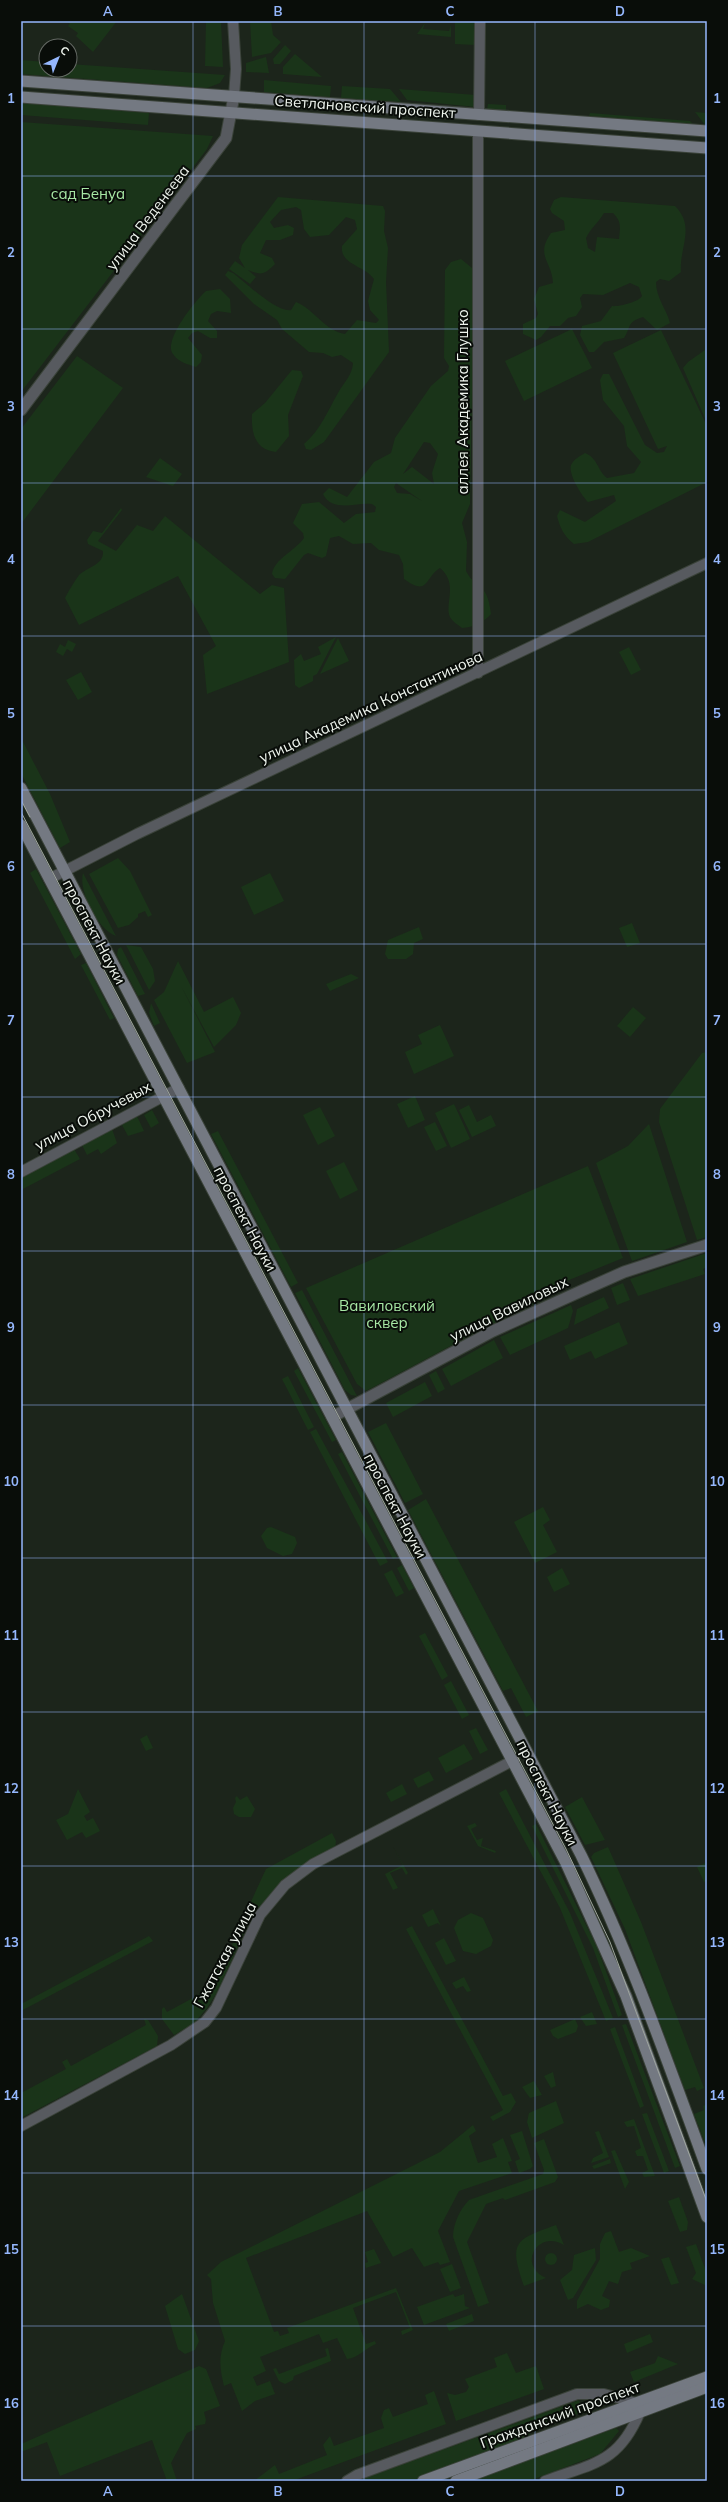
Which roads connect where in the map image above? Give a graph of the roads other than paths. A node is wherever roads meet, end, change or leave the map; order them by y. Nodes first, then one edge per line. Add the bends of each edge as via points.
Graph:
1 (233, 21) edge
2 (480, 21) edge
3 (21, 81) edge
4 (234, 96) junction
5 (21, 97) edge
6 (232, 112) junction
7 (479, 115) junction
8 (478, 131) junction
9 (707, 131) edge
10 (707, 148) edge
11 (21, 410) edge
12 (707, 563) edge
13 (478, 673) junction
14 (21, 788) edge
15 (21, 825) edge
16 (64, 871) junction
17 (49, 879) junction
18 (178, 1088) junction
19 (163, 1096) junction
20 (21, 1172) edge
21 (707, 1245) edge
22 (347, 1409) junction
23 (332, 1417) junction
24 (514, 1760) junction
25 (21, 2126) edge
26 (707, 2169) edge
27 (707, 2217) edge
28 (707, 2377) edge
29 (707, 2387) edge
30 (638, 2408) junction
31 (347, 2481) edge
32 (423, 2481) edge
33 (456, 2481) edge
34 (545, 2481) edge

1 - 4 street, улица Веденеева via 236,69
2 - 7 street
3 - 4 main road, Светлановский проспект
4 - 6 street, улица Веденеева
4 - 7 main road, Светлановский проспект
5 - 6 main road, Светлановский проспект
6 - 8 main road, Светлановский проспект
6 - 11 street, улица Веденеева via 226,138 218,150
7 - 9 main road, Светлановский проспект
8 - 10 main road, Светлановский проспект
8 - 13 street, аллея Академика Глушко
12 - 13 street, улица Академика Константинова
13 - 16 street, улица Академика Константинова
14 - 16 main road, проспект Науки
15 - 17 main road, проспект Науки
16 - 17 street, улица Академика Константинова
16 - 18 main road, проспект Науки
17 - 19 main road, проспект Науки
18 - 19 street, улица Обручевых
18 - 22 main road, проспект Науки
19 - 20 street, улица Обручевых
19 - 23 main road, проспект Науки
21 - 22 street, улица Вавиловых via 624,1272 572,1295 493,1331
22 - 23 street, улица Вавиловых
22 - 26 main road, проспект Науки via 600,1893 642,1993
23 - 24 main road, проспект Науки
24 - 25 street, Гжатская улица via 313,1864 290,1880 260,1915 216,2008 205,2022 171,2045
24 - 27 main road, проспект Науки via 606,1948
28 - 30 main road, Гражданский проспект
29 - 30 main road, Гражданский проспект
30 - 31 street via 604,2394 577,2394 357,2475
30 - 32 main road, Гражданский проспект
30 - 33 main road, Гражданский проспект
30 - 34 street via 629,2436 612,2454

